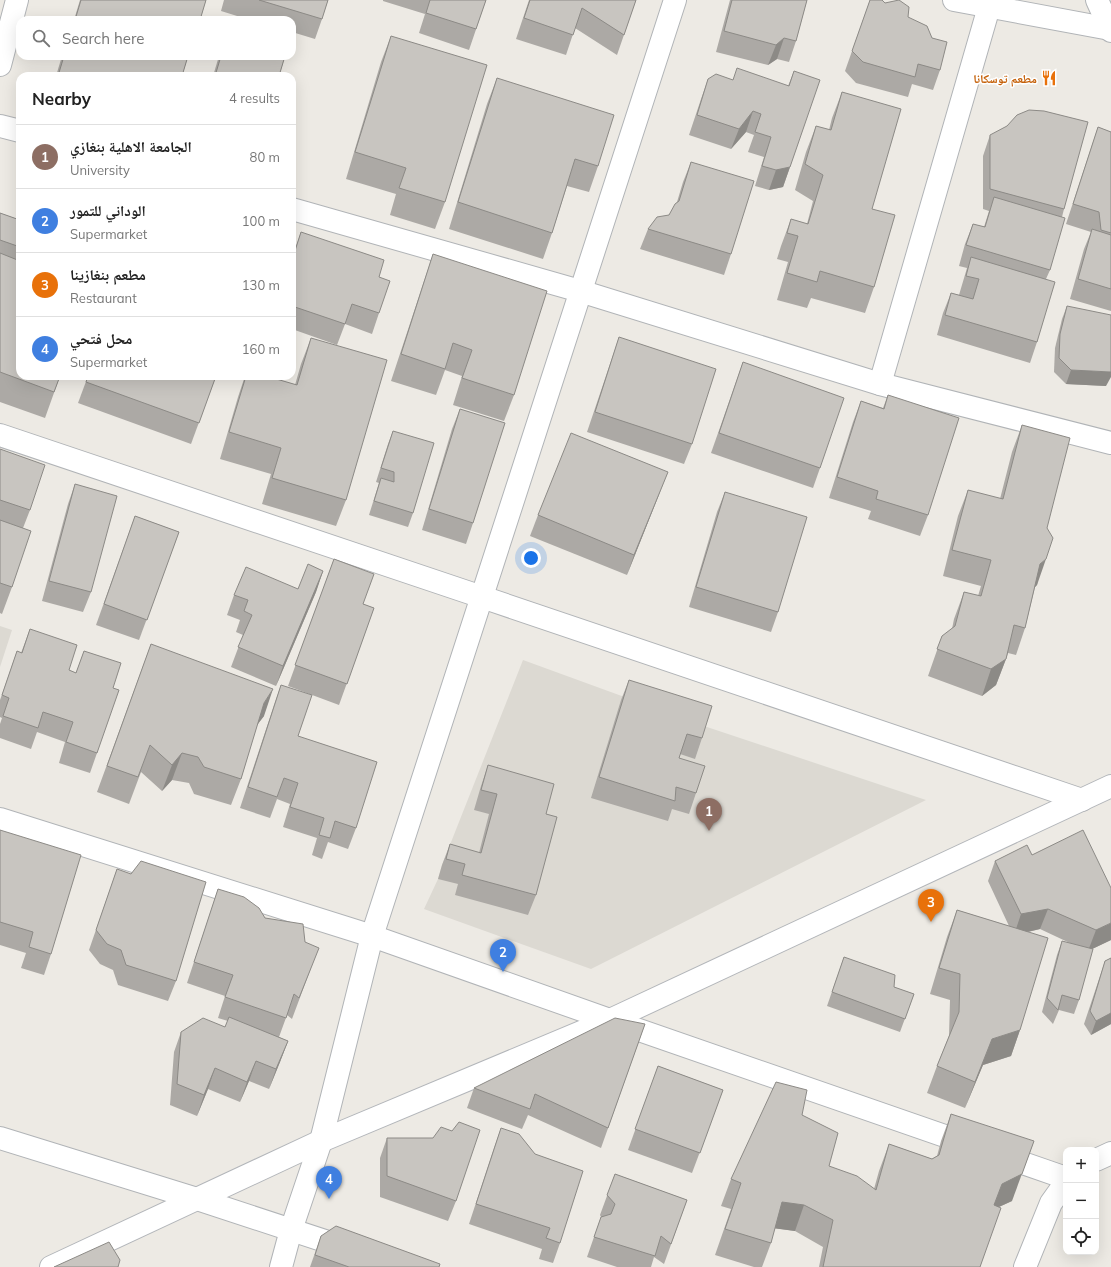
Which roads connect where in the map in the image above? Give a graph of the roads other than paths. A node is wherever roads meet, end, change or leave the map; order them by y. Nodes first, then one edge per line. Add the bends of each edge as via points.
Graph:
1 (17, 0) edge
2 (675, 0) edge
3 (954, 0) edge
4 (1097, 0) edge
5 (989, 7) junction
6 (1111, 30) edge
7 (0, 65) edge
8 (0, 126) edge
9 (16, 130) edge
10 (296, 210) edge
11 (580, 291) junction
12 (880, 384) junction
13 (0, 435) edge
14 (1111, 443) edge
15 (482, 596) junction
16 (1111, 786) edge
17 (1082, 800) junction
18 (0, 819) edge
19 (372, 936) junction
20 (610, 1020) junction
21 (0, 1138) edge
22 (321, 1141) junction
23 (1111, 1154) edge
24 (1099, 1159) edge
25 (1063, 1177) edge
26 (1065, 1183) edge
27 (197, 1199) junction
28 (291, 1230) junction
29 (51, 1267) edge
30 (280, 1267) edge
31 (404, 1267) edge
32 (1025, 1267) edge

1 - 7 street
2 - 11 street
3 - 5 street
4 - 6 street
5 - 6 street
5 - 12 street
8 - 9 street
10 - 11 street
11 - 12 street
11 - 15 street
12 - 14 street
13 - 15 street
15 - 17 street
15 - 19 street
16 - 17 street
17 - 20 street
18 - 19 street
19 - 20 street
19 - 22 street
20 - 22 street
20 - 25 street
21 - 27 street
22 - 27 street
22 - 28 street
23 - 24 street
26 - 32 street via 1051,1203
27 - 28 street
27 - 29 street
28 - 30 street
28 - 31 street

